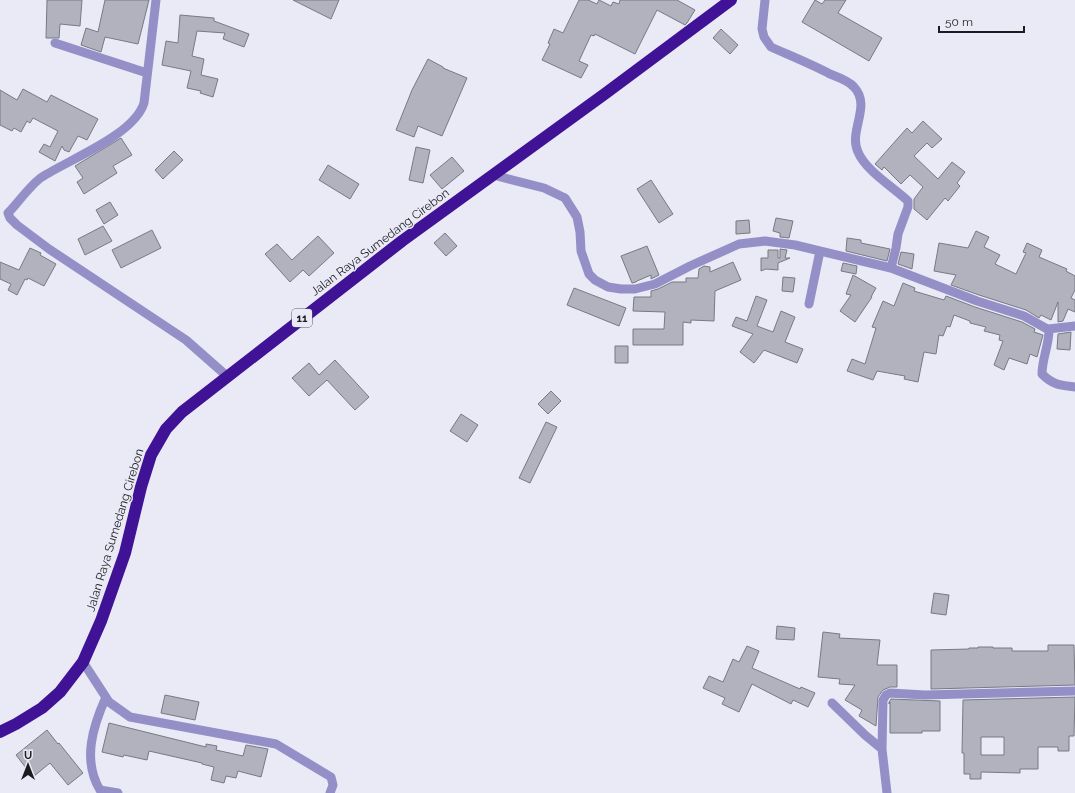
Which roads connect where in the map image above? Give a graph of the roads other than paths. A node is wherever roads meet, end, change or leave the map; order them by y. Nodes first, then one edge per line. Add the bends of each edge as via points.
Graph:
1 (156, 0) edge
2 (731, 0) edge
3 (765, 0) edge
4 (55, 43) dead end
5 (147, 72) junction
6 (493, 175) junction
7 (4, 215) edge
8 (820, 251) junction
9 (890, 268) junction
10 (809, 304) dead end
11 (1075, 325) edge
12 (1048, 329) junction
13 (228, 377) junction
14 (1075, 387) edge
15 (83, 662) junction
16 (1075, 691) edge
17 (106, 697) junction
18 (832, 703) dead end
19 (0, 732) edge
20 (882, 749) junction
21 (99, 791) edge
22 (118, 793) edge
23 (330, 793) edge
24 (888, 793) edge

1 - 5 street
2 - 6 highway, Jalan Raya Sumedang Cirebon / 11
3 - 9 street via 762,29 771,47 843,80 854,87 860,97 862,109 856,133 857,152 864,162 908,201
4 - 5 street
5 - 7 street via 144,103 138,116 110,139 40,178
6 - 8 street via 544,188 565,198 577,217 581,251 588,274 608,287 635,289 655,284 739,244 765,241
6 - 13 highway, Jalan Raya Sumedang Cirebon / 11 via 396,245
7 - 13 street via 186,340
8 - 9 street
8 - 10 street
9 - 12 street via 1024,316
11 - 12 street
12 - 14 street via 1042,374 1050,382
13 - 15 highway, Jalan Raya Sumedang Cirebon / 11 via 182,412 166,429 151,455 125,553 101,622
15 - 17 street
15 - 19 highway, Jalan Raya Sumedang Cirebon / 11 via 60,692 42,708
16 - 20 street via 925,695 890,693 883,700
17 - 21 street via 96,717 91,748 92,771
17 - 23 street via 130,717 276,744 331,777 333,784
18 - 20 street
20 - 24 street
21 - 22 street

